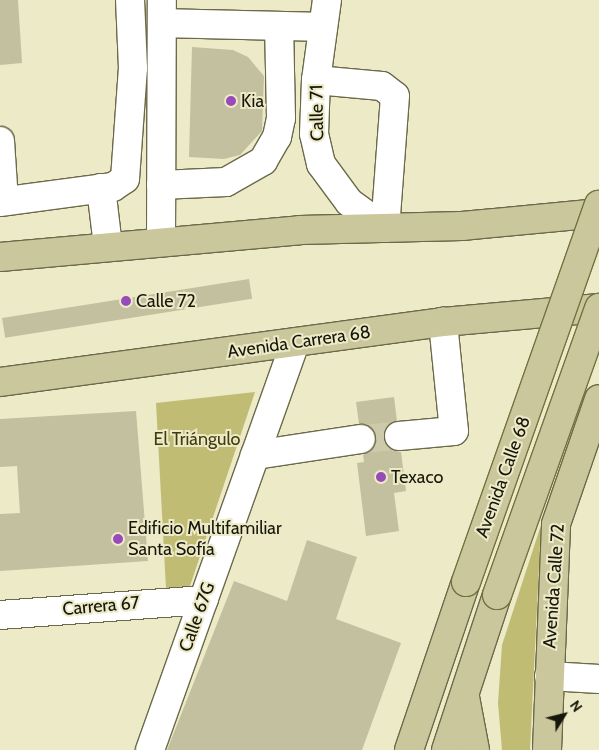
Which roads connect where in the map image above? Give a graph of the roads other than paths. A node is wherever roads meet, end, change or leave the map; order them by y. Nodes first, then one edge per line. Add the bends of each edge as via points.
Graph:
1 (130, 0) edge
2 (327, 0) edge
3 (162, 12) edge
4 (279, 26) junction
5 (323, 27) junction
6 (316, 80) junction
7 (0, 141) edge
8 (161, 185) junction
9 (101, 188) junction
10 (2, 201) edge
11 (599, 205) edge
12 (599, 213) edge
13 (385, 228) junction
14 (161, 240) junction
15 (108, 246) junction
16 (0, 257) edge
17 (599, 308) edge
18 (443, 322) junction
19 (295, 343) junction
20 (0, 382) edge
21 (599, 399) edge
22 (399, 436) tunnel mouth
23 (361, 440) tunnel mouth
24 (255, 455) junction
25 (203, 600) junction
26 (0, 615) edge
27 (549, 676) junction
28 (599, 679) edge
29 (465, 694) junction
30 (150, 750) edge
31 (409, 750) edge
32 (446, 750) edge
33 (475, 750) edge
34 (547, 750) edge

1 - 9 street via 133,68 128,172 120,183
2 - 5 street, Calle 71
3 - 4 street
3 - 8 street
4 - 5 street
4 - 8 street via 281,118 277,137 263,161 226,182
5 - 6 street, Calle 71
6 - 13 street, Calle 71 via 314,134 321,164 335,188
6 - 13 street via 382,86 395,96
7 - 10 street
8 - 14 street
9 - 10 street
9 - 15 street
11 - 31 main road, Avenida Calle 68, bridge
12 - 13 main road via 462,226
13 - 14 main road
14 - 15 main road
15 - 16 main road
17 - 18 main road, Avenida Carrera 68
17 - 29 main road, Avenida Calle 68, bridge
18 - 19 main road, Avenida Carrera 68
18 - 22 street via 454,431
19 - 20 main road, Avenida Carrera 68
19 - 24 street, Calle 67G
21 - 27 main road, Avenida Calle 72 via 556,524
23 - 24 street
24 - 25 street, Calle 67G
25 - 26 street, Carrera 67
25 - 30 street, Calle 67G
27 - 28 street
27 - 34 main road, Avenida Calle 72
29 - 32 main road, Avenida Calle 68
29 - 33 main road

